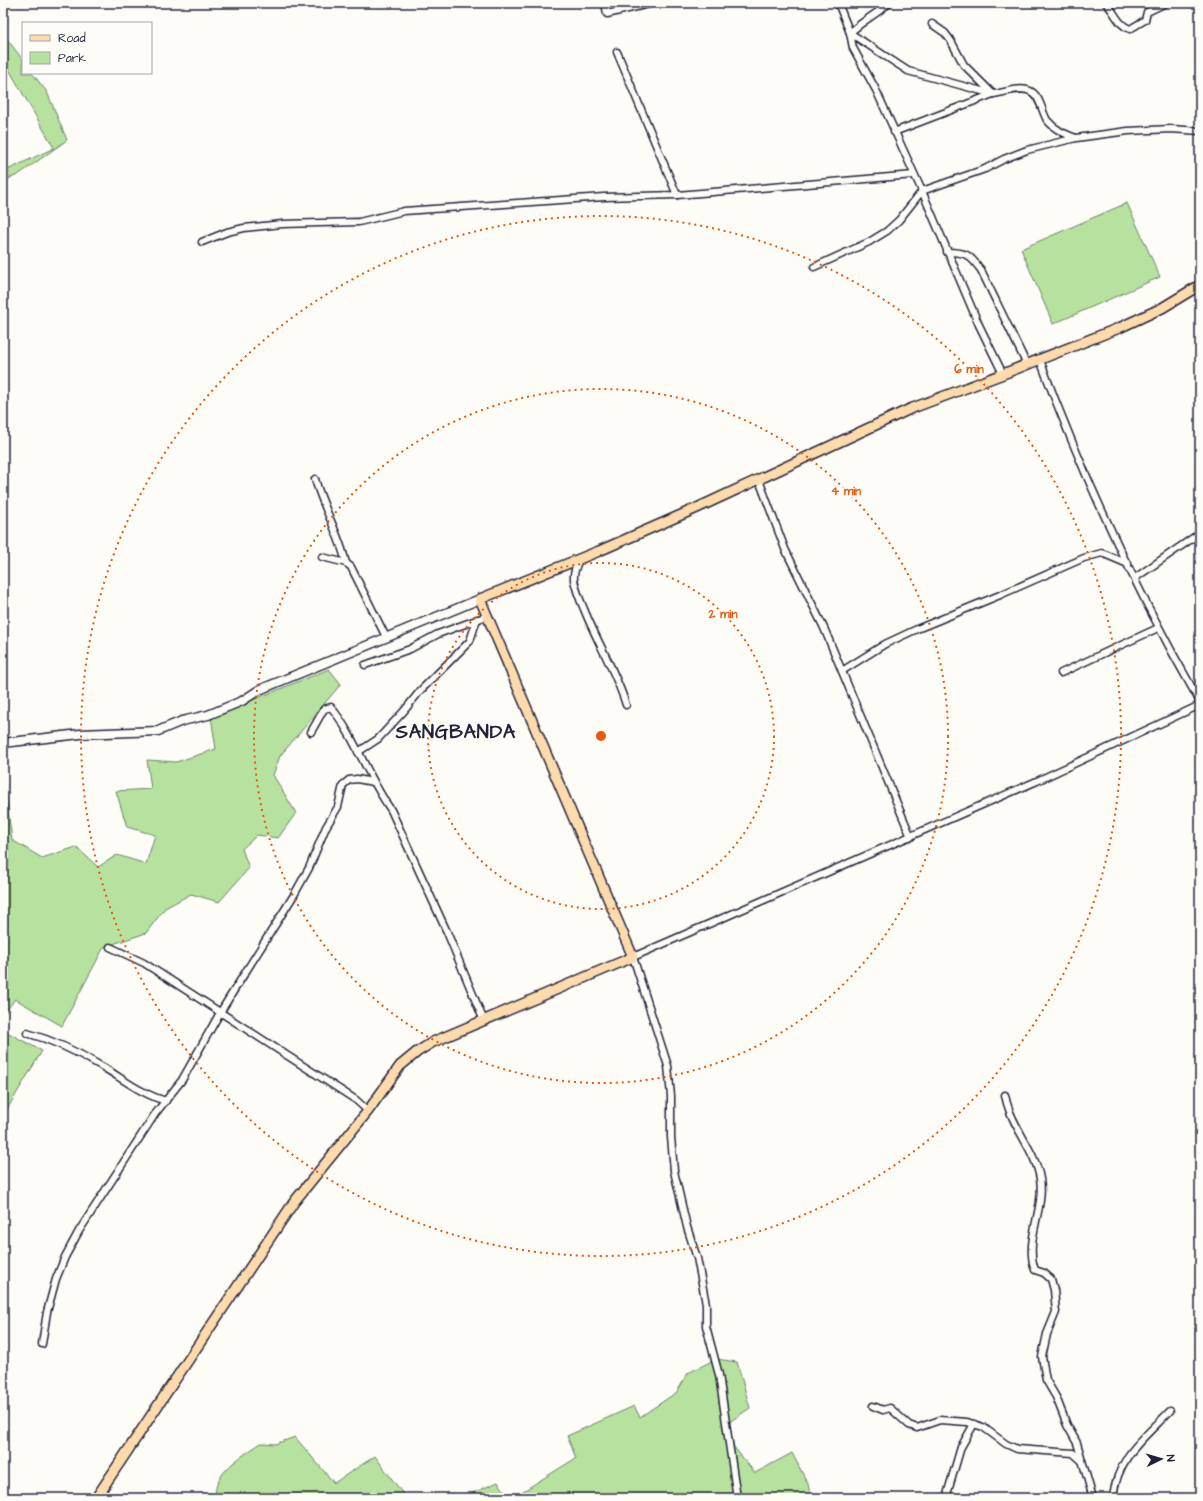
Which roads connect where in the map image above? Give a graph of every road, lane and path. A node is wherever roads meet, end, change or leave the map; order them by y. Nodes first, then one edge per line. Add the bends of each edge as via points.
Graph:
1 (605, 3) edge
2 (653, 3) edge
3 (838, 3) edge
4 (889, 3) edge
5 (1106, 3) edge
6 (1166, 3) edge
7 (932, 24) dead end
8 (850, 33) junction
9 (618, 52) dead end
10 (993, 94) junction
11 (1200, 131) edge
12 (894, 132) junction
13 (1076, 138) junction
14 (914, 175) junction
15 (922, 191) junction
16 (677, 195) junction
17 (202, 242) dead end
18 (947, 252) junction
19 (814, 267) dead end
20 (1200, 286) edge
21 (1040, 360) junction
22 (1027, 365) junction
23 (1004, 374) junction
24 (315, 479) dead end
25 (759, 480) junction
26 (1200, 533) edge
27 (322, 557) dead end
28 (579, 559) junction
29 (346, 563) junction
30 (1128, 564) junction
31 (1135, 578) junction
32 (480, 599) junction
33 (487, 616) junction
34 (477, 620) junction
35 (1158, 628) junction
36 (386, 637) junction
37 (365, 665) dead end
38 (842, 671) junction
39 (1060, 673) dead end
40 (1200, 702) edge
41 (626, 705) dead end
42 (1200, 705) edge
43 (311, 732) dead end
44 (3, 742) edge
45 (358, 752) junction
46 (373, 782) junction
47 (911, 837) junction
48 (110, 947) dead end
49 (633, 957) junction
50 (221, 1011) junction
51 (484, 1021) junction
52 (27, 1033) dead end
53 (1005, 1095) dead end
54 (166, 1101) junction
55 (368, 1111) junction
56 (42, 1344) dead end
57 (873, 1406) dead end
58 (1170, 1411) dead end
59 (974, 1424) junction
60 (1083, 1462) junction
61 (96, 1498) edge
62 (737, 1498) edge
63 (946, 1498) edge
64 (1093, 1498) edge
65 (1113, 1498) edge

1 - 2 street via 607,14
3 - 8 street
4 - 8 street via 863,20
5 - 6 street via 1124,27 1130,29 1145,20 1147,12
7 - 10 street via 945,33 964,65
8 - 10 street via 908,71
8 - 12 street via 854,48
9 - 16 street
10 - 12 street
10 - 13 street via 1029,90 1034,93 1047,120 1058,131
11 - 13 street via 1128,131
12 - 14 street
13 - 15 street via 1027,150 980,172
14 - 15 street
14 - 16 street
15 - 18 street
15 - 19 street via 887,231
16 - 17 street via 604,197 404,211 359,222 296,223 244,228
18 - 22 street via 961,252 970,256 981,270
18 - 23 street
20 - 21 main road via 1162,308
21 - 22 main road
21 - 30 street via 1066,429
22 - 23 main road
23 - 25 main road via 910,409
24 - 29 street
25 - 28 main road
25 - 38 street via 785,549
26 - 31 street
27 - 29 street
28 - 32 main road
28 - 41 street via 574,575 577,591 593,631 620,685
29 - 36 street via 354,572
30 - 31 street
30 - 38 street via 1102,554 1084,558 917,629 885,644
31 - 35 street
32 - 33 main road
32 - 36 street
33 - 34 street
33 - 49 main road
34 - 37 street
34 - 45 street via 470,641 420,691 378,739
35 - 39 street
35 - 40 street
36 - 44 street via 259,690 242,701 158,731 80,734
38 - 47 street
42 - 47 street via 1037,782
43 - 45 street via 324,709 331,708
45 - 46 street
46 - 50 street via 357,778 343,785 338,807 326,827 309,868
46 - 51 street via 405,840
47 - 49 street
48 - 50 street via 144,964
49 - 51 main road
49 - 62 street via 668,1066 674,1171 697,1258 706,1304 706,1326 719,1375
50 - 54 street via 182,1080
50 - 55 street via 356,1100
51 - 55 main road via 432,1042 417,1052 400,1066
52 - 54 street via 54,1042 99,1065 139,1090
53 - 60 street via 1010,1113 1031,1151 1040,1178 1041,1196 1030,1250 1035,1270 1051,1279 1054,1290 1056,1312 1047,1334 1042,1357 1046,1380 1077,1443
54 - 56 street via 115,1173 65,1257 50,1298
55 - 61 main road via 290,1208
57 - 59 street via 883,1410 890,1408 909,1425 918,1428 940,1420
58 - 65 street via 1122,1463 1114,1484
59 - 60 street via 1017,1449 1073,1453
59 - 63 street via 961,1447
60 - 64 street

